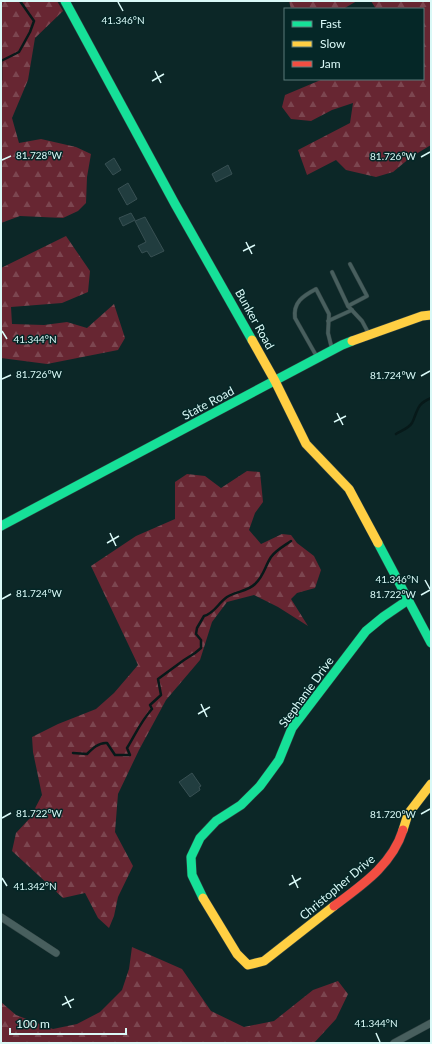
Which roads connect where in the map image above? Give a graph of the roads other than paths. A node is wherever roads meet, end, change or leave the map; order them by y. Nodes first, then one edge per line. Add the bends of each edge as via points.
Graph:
1 (65, 1) edge
2 (350, 264) dead end
3 (332, 272) dead end
4 (348, 306) junction
5 (352, 310) junction
6 (431, 315) edge
7 (328, 321) junction
8 (369, 334) junction
9 (332, 350) junction
10 (318, 358) junction
11 (275, 381) junction
12 (1, 526) edge
13 (408, 600) junction
14 (431, 643) edge
15 (431, 784) edge
16 (1, 917) edge
17 (56, 953) dead end
18 (248, 965) joint
19 (431, 1023) edge
20 (394, 1043) edge

1 - 11 street, Bunker Road
2 - 4 lane via 367,296
3 - 4 lane
4 - 5 lane
5 - 7 lane
5 - 8 lane
6 - 8 street, State Road
7 - 9 lane
7 - 10 lane via 329,314 316,289 299,300 294,310 295,318
8 - 9 street, State Road
9 - 10 street, State Road
10 - 11 street, State Road
11 - 12 street, State Road
11 - 13 street, Bunker Road via 306,444 350,489
13 - 14 street, Bunker Road
13 - 18 street, Stephanie Drive via 366,631 292,728 279,760 260,786 241,805 216,821 200,838 191,857 192,875 200,894 237,954
15 - 18 street, Christopher Drive via 408,814 400,842 387,861 368,880 264,961
16 - 17 street
19 - 20 street

